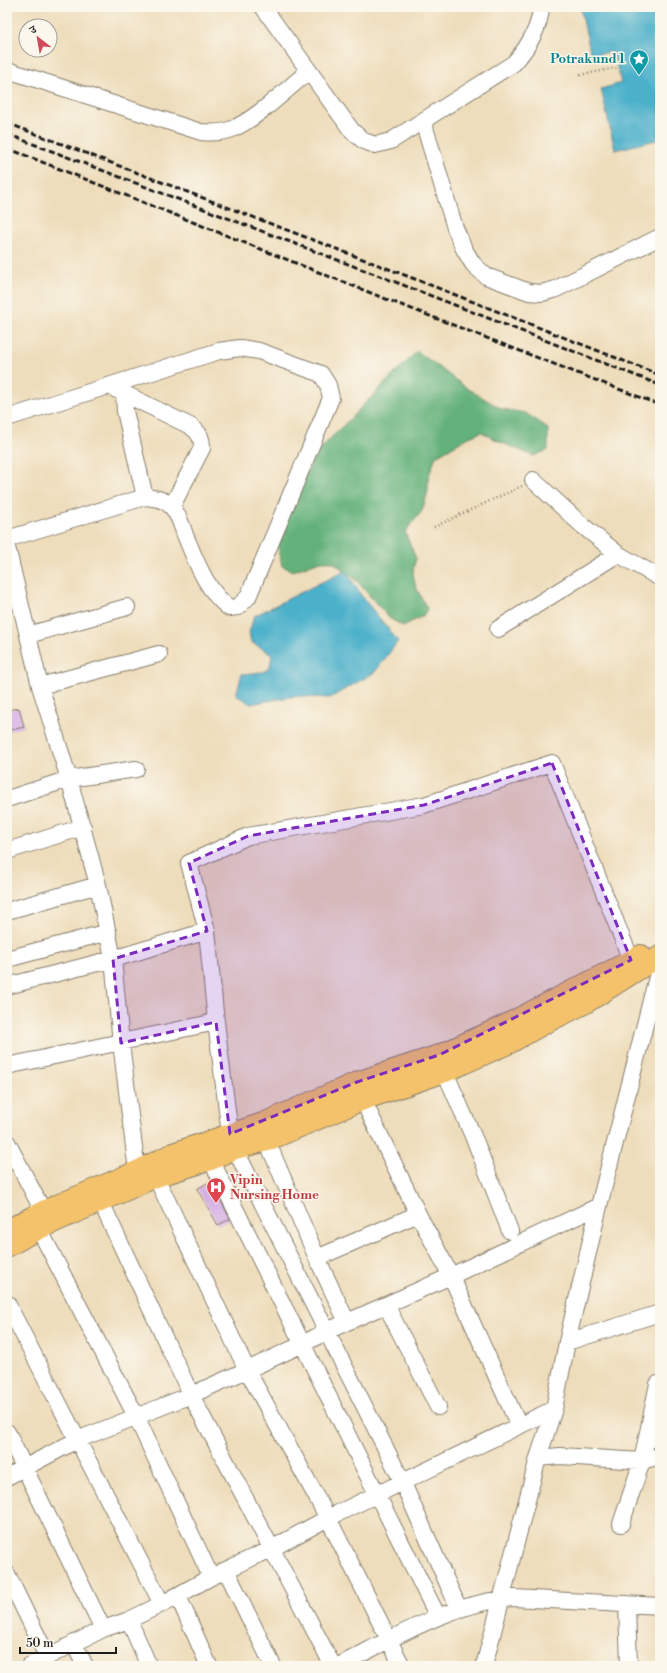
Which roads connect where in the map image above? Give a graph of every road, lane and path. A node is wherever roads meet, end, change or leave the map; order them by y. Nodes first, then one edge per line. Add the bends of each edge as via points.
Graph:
1 (262, 7) edge
2 (541, 7) edge
3 (617, 68) dead end
4 (7, 70) edge
5 (309, 71) junction
6 (580, 75) dead end
7 (423, 121) junction
8 (660, 237) edge
9 (110, 386) junction
10 (124, 393) junction
11 (7, 418) edge
12 (533, 480) joint
13 (145, 497) junction
14 (172, 506) junction
15 (434, 527) dead end
16 (7, 539) edge
17 (7, 547) edge
18 (618, 554) junction
19 (660, 578) edge
20 (126, 607) dead end
21 (498, 629) dead end
22 (28, 635) junction
23 (159, 654) dead end
24 (40, 686) junction
25 (136, 769) dead end
26 (69, 779) junction
27 (7, 799) edge
28 (82, 827) junction
29 (7, 851) edge
30 (98, 885) junction
31 (7, 911) edge
32 (207, 931) junction
33 (108, 932) junction
34 (660, 943) edge
35 (660, 956) edge
36 (7, 959) edge
37 (113, 959) junction
38 (631, 960) junction
39 (660, 965) edge
40 (7, 986) edge
41 (216, 1022) junction
42 (121, 1043) junction
43 (7, 1066) edge
44 (445, 1072) junction
45 (363, 1100) junction
46 (267, 1141) junction
47 (7, 1142) edge
48 (233, 1142) junction
49 (211, 1160) junction
50 (146, 1174) junction
51 (101, 1202) junction
52 (599, 1206) junction
53 (418, 1214) junction
54 (41, 1220) junction
55 (7, 1230) edge
56 (510, 1231) dead end
57 (7, 1247) edge
58 (317, 1258) junction
59 (451, 1276) junction
60 (7, 1303) edge
61 (386, 1305) junction
62 (660, 1313) edge
63 (347, 1322) junction
64 (327, 1330) junction
65 (567, 1342) junction
66 (303, 1344) junction
67 (247, 1370) junction
68 (658, 1384) dead end
69 (191, 1395) junction
70 (438, 1407) dead end
71 (554, 1409) junction
72 (136, 1416) junction
73 (519, 1426) junction
74 (7, 1432) edge
75 (77, 1440) junction
76 (660, 1456) edge
77 (538, 1458) junction
78 (642, 1461) junction
79 (24, 1468) junction
80 (7, 1478) edge
81 (402, 1481) junction
82 (376, 1494) junction
83 (328, 1518) junction
84 (621, 1524) dead end
85 (271, 1549) junction
86 (226, 1570) junction
87 (7, 1574) edge
88 (211, 1577) junction
89 (178, 1596) junction
90 (501, 1599) junction
91 (162, 1604) junction
92 (627, 1604) junction
93 (660, 1606) edge
94 (459, 1609) junction
95 (438, 1617) junction
96 (129, 1620) junction
97 (103, 1629) junction
98 (390, 1640) junction
99 (74, 1643) junction
100 (47, 1656) junction
101 (29, 1666) edge
102 (85, 1666) edge
103 (150, 1666) edge
104 (209, 1666) edge
105 (273, 1666) edge
106 (333, 1666) edge
107 (338, 1666) edge
108 (402, 1666) edge
109 (484, 1666) edge
110 (629, 1666) edge

1 - 5 street
2 - 7 street via 537,27 527,48 514,63
3 - 6 path
4 - 5 street via 201,132 214,133 231,130 250,120
5 - 7 street via 352,131 364,141 375,145 391,141
7 - 8 street via 455,228 473,264 486,276 529,292 542,293 556,289
9 - 10 street
9 - 11 street
9 - 14 street via 219,351 240,348 259,351 321,374 328,385 331,398 248,597 238,607 229,608 221,602 208,583 197,566
10 - 13 street via 125,412
10 - 14 street via 190,426 202,438 202,448
12 - 15 path
12 - 18 street via 582,526
13 - 14 street via 159,498
13 - 16 street
17 - 22 street
18 - 19 street
18 - 21 street
20 - 22 street
22 - 24 street
23 - 24 street
24 - 26 street
25 - 26 street
26 - 27 street
26 - 28 street
28 - 29 street
28 - 30 street
30 - 31 street
30 - 33 street
32 - 37 street
32 - 38 street via 189,863 248,836 424,805 552,762
32 - 41 street
33 - 36 street
33 - 37 street
34 - 38 main road
35 - 44 main road via 586,1004 510,1043
37 - 40 street
37 - 42 street
38 - 48 main road via 507,1024 439,1055 357,1082 263,1123
39 - 52 street
41 - 42 street
41 - 48 street
42 - 43 street
42 - 50 street
44 - 45 main road
44 - 56 street
45 - 46 main road
45 - 53 street
46 - 48 main road
46 - 58 street
47 - 54 street
48 - 49 main road
48 - 50 main road via 173,1154
48 - 64 street
49 - 50 main road
49 - 66 street
50 - 51 main road
50 - 54 main road
50 - 67 street
51 - 54 main road
51 - 69 street
52 - 59 street
52 - 65 street
53 - 58 street
53 - 59 street
54 - 55 main road
54 - 57 main road
54 - 72 street
58 - 63 street
59 - 61 street
59 - 73 street
60 - 75 street
61 - 63 street
61 - 70 street
62 - 65 street
63 - 64 street
64 - 66 street
64 - 81 street
65 - 71 street
66 - 67 street
66 - 82 street
67 - 69 street
67 - 83 street
68 - 78 street
69 - 72 street
69 - 85 street
71 - 73 street
71 - 77 street
72 - 75 street
72 - 88 street
73 - 81 street
74 - 79 street
75 - 79 street
75 - 91 street
76 - 78 street
77 - 78 street via 560,1456
77 - 90 street
78 - 84 street
79 - 80 street
79 - 97 street
81 - 82 street
81 - 94 street
82 - 83 street
82 - 95 street
83 - 85 street
83 - 98 street
85 - 86 street
85 - 106 street
86 - 88 street
86 - 105 street
87 - 100 street
88 - 89 street
89 - 91 street
89 - 104 street
90 - 92 street
90 - 94 street
90 - 109 street
91 - 96 street
92 - 93 street
92 - 110 street
94 - 95 street
95 - 98 street
96 - 97 street
96 - 103 street
97 - 99 street
98 - 107 street
98 - 108 street
99 - 100 street
99 - 102 street
100 - 101 street

